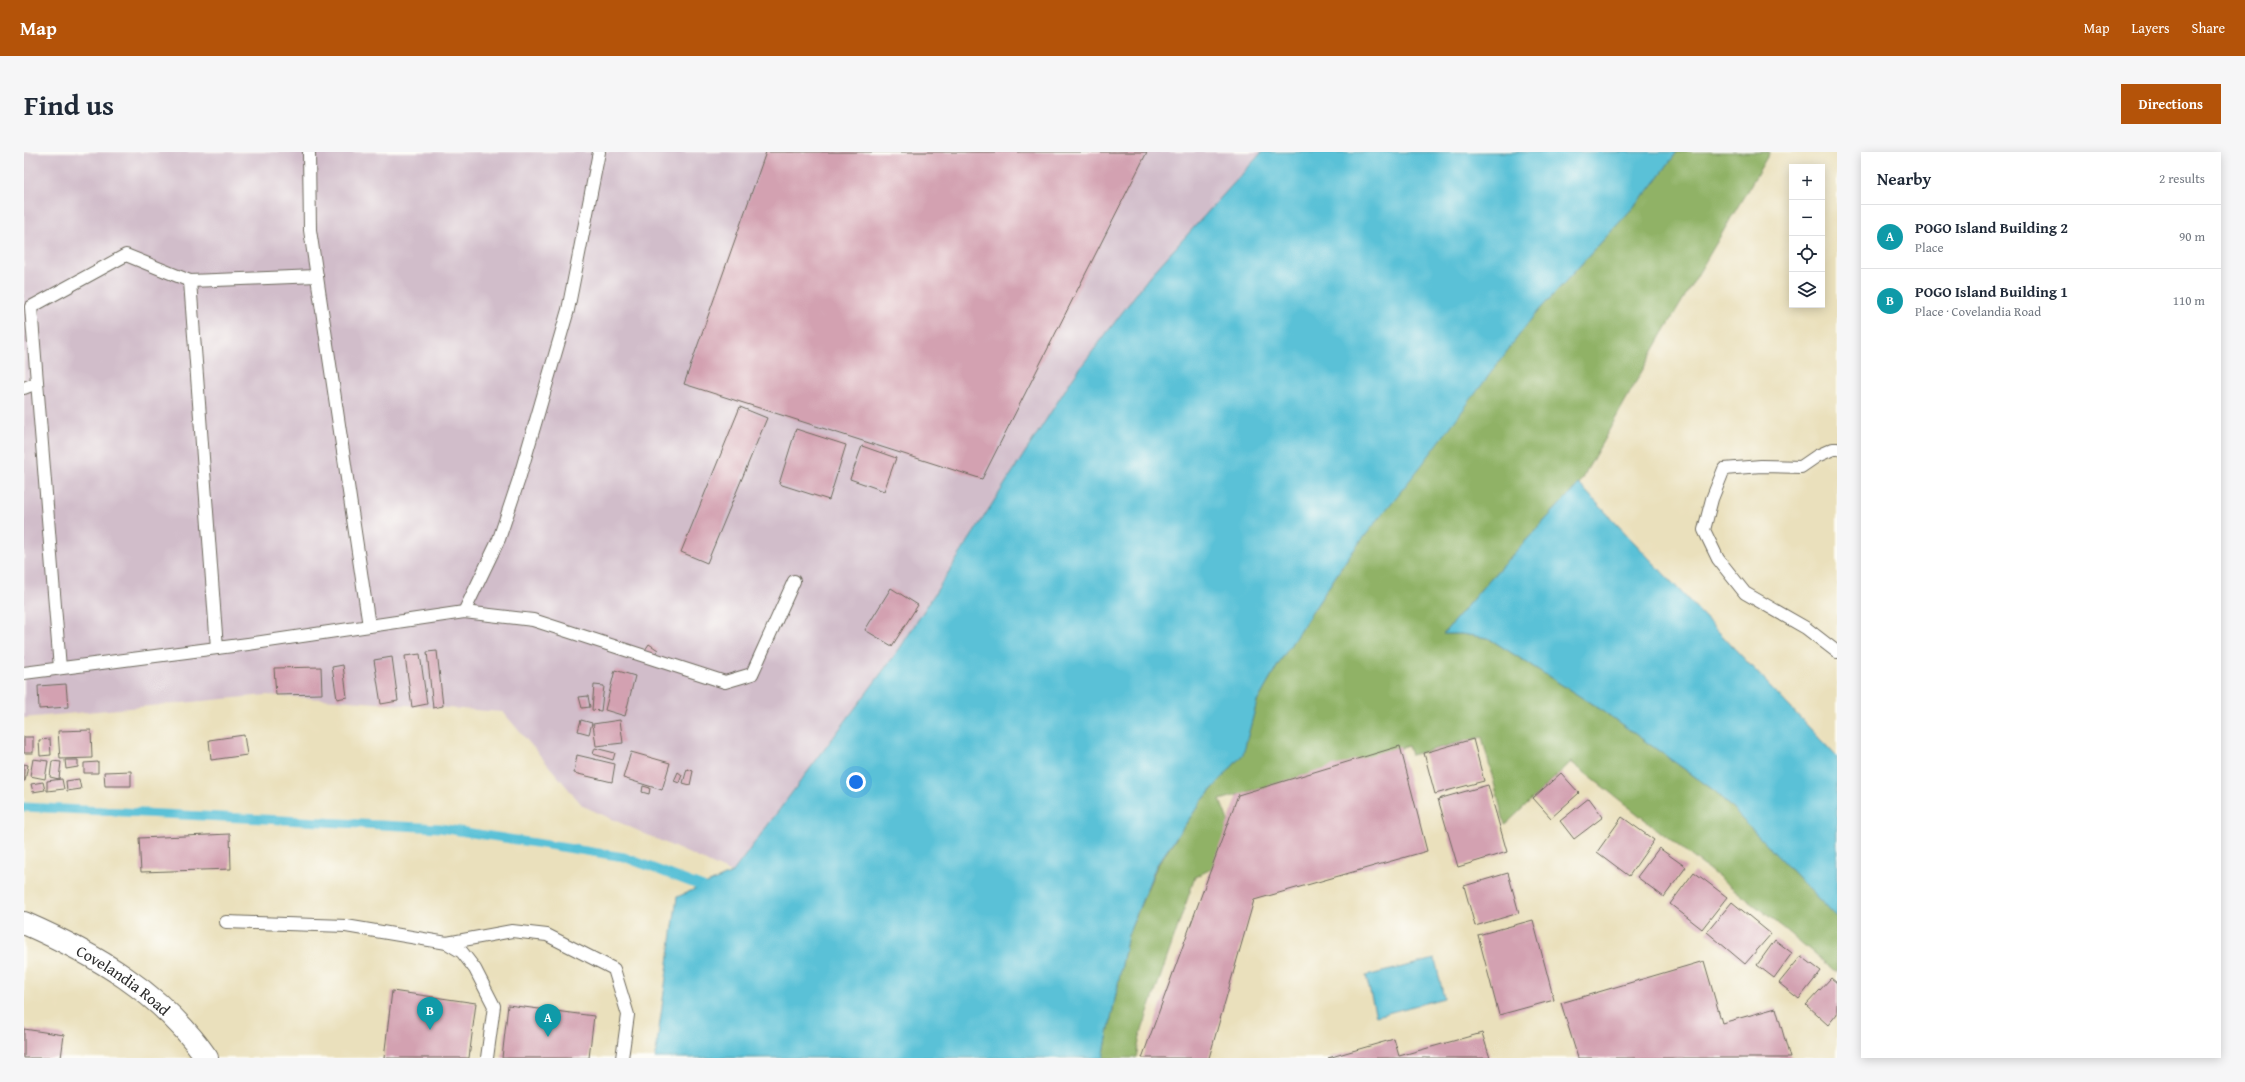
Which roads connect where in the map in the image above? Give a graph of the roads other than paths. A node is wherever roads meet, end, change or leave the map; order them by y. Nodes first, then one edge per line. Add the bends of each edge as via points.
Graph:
1 (309, 152) edge
2 (599, 152) edge
3 (317, 276) junction
4 (190, 281) junction
5 (37, 383) junction
6 (24, 388) edge
7 (1837, 449) edge
8 (794, 582) dead end
9 (464, 612) junction
10 (369, 626) junction
11 (216, 648) junction
12 (1837, 652) edge
13 (60, 668) junction
14 (24, 673) edge
15 (226, 922) dead end
16 (24, 923) edge
17 (447, 943) junction
18 (207, 1058) edge
19 (487, 1058) edge
20 (622, 1058) edge

1 - 3 lane via 310,230
2 - 9 lane via 568,310 519,479 499,539
3 - 4 lane
3 - 10 lane
4 - 5 lane via 126,255 31,307
4 - 11 lane
5 - 6 lane
5 - 13 lane
7 - 12 lane via 1817,456 1801,467 1761,466 1724,469 1712,499 1704,530 1718,559 1745,593 1806,628
8 - 9 lane via 752,674 725,682 533,620
9 - 10 lane
10 - 11 lane
11 - 13 lane
13 - 14 lane
15 - 17 lane via 346,926
16 - 18 main road, Covelandia Road via 76,948 135,983 181,1026
17 - 19 lane via 462,952 476,969 494,1006
17 - 20 lane via 512,931 547,935 614,969 628,1015

